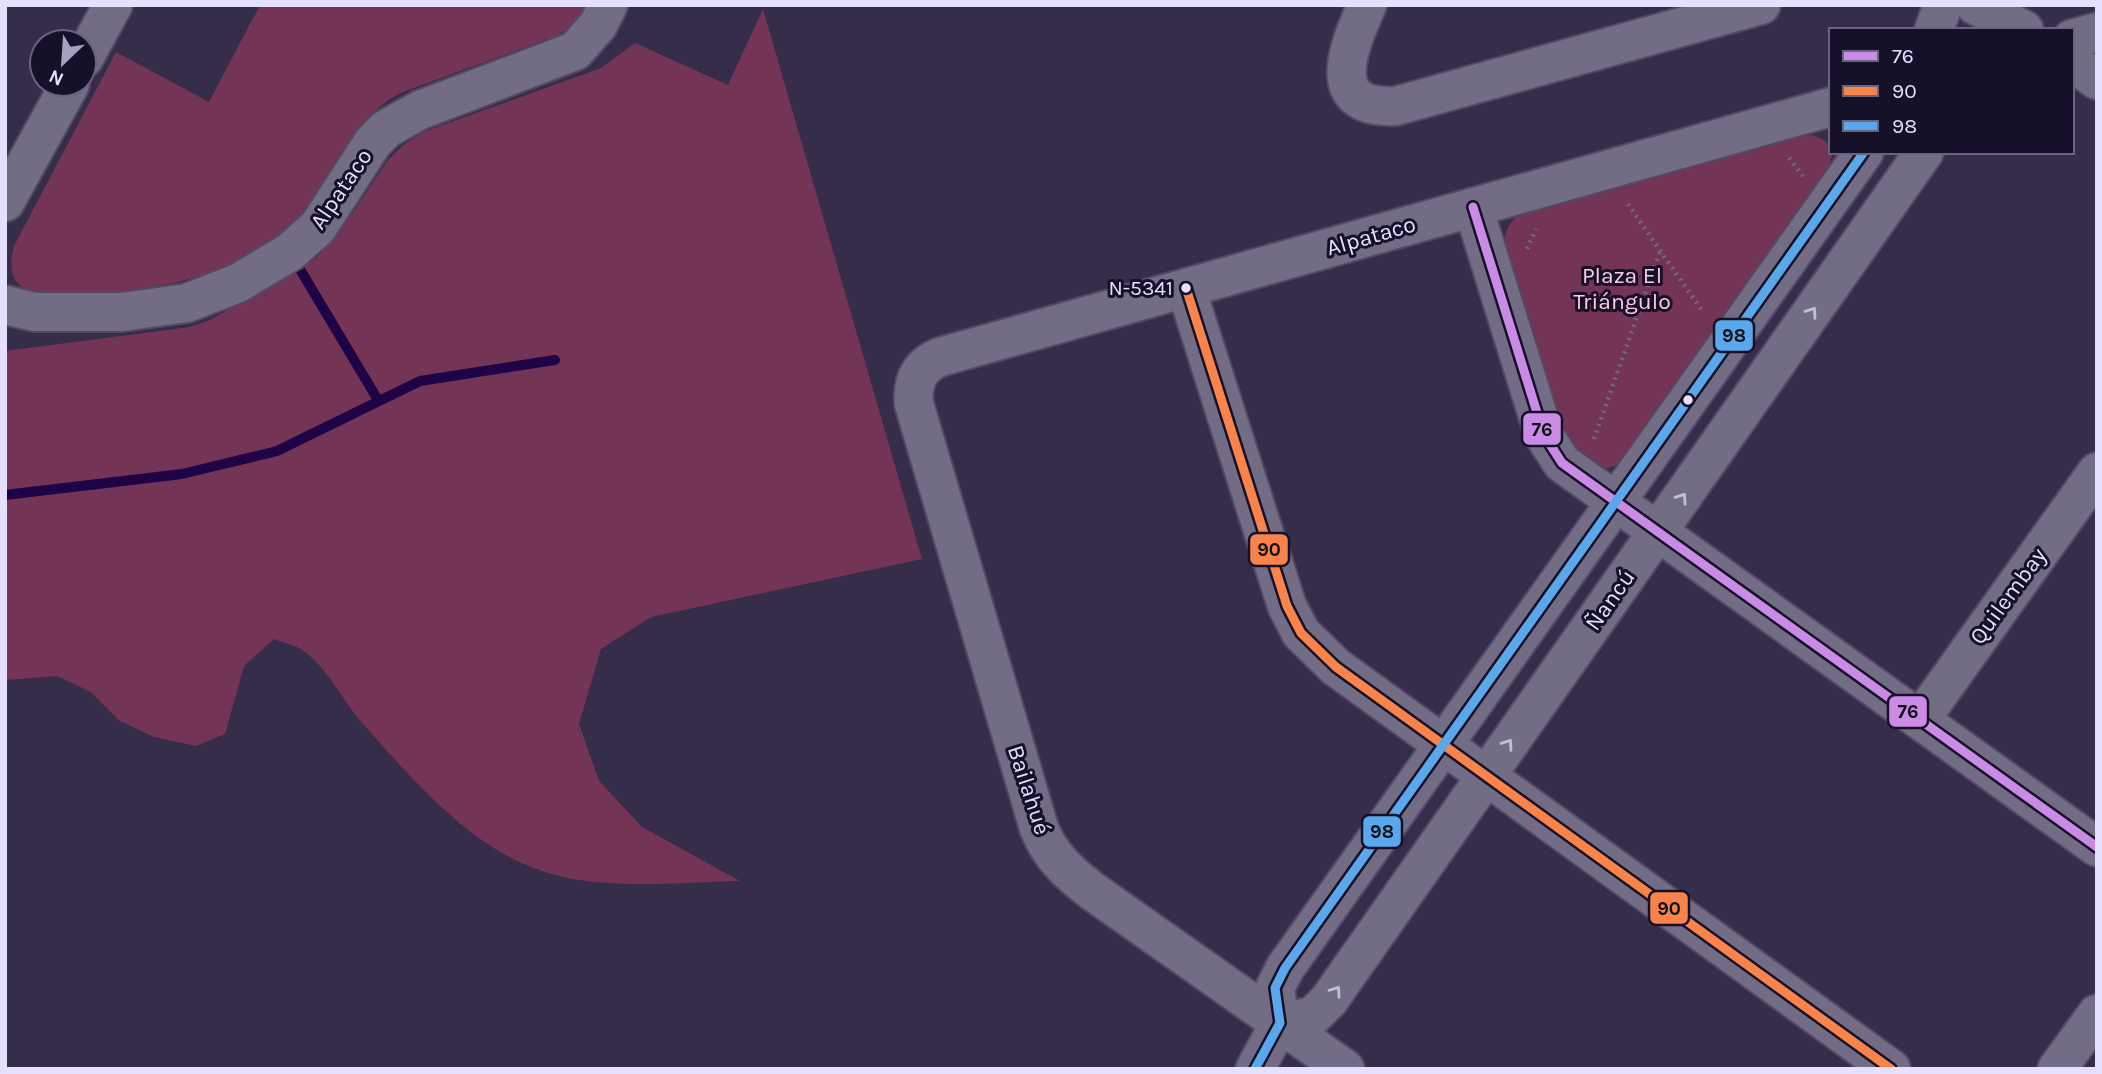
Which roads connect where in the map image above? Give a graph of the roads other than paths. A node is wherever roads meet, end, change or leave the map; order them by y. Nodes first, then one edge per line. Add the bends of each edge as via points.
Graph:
1 (113, 5) edge
2 (608, 5) edge
3 (1367, 5) edge
4 (1761, 5) edge
5 (1942, 5) edge
6 (1935, 28) edge
7 (98, 32) edge
8 (2097, 32) edge
9 (2074, 38) edge
10 (2074, 63) edge
11 (2097, 80) edge
12 (62, 98) edge
13 (1829, 108) edge
14 (1863, 154) edge
15 (1923, 154) edge
16 (5, 202) edge
17 (1474, 207) junction
18 (1186, 288) junction
19 (5, 305) edge
20 (917, 375) joint
21 (2097, 472) edge
22 (1615, 502) junction
23 (1657, 533) junction
24 (1920, 720) junction
25 (1443, 745) junction
26 (1486, 776) junction
27 (2097, 847) edge
28 (2097, 1014) edge
29 (1280, 1023) junction
30 (1255, 1069) edge
31 (1345, 1069) edge
32 (1891, 1069) edge
33 (2057, 1069) edge

1 - 7 street
2 - 19 street, Alpataco via 587,38 562,57 420,110 386,129 305,240 226,289 187,303 122,312 35,312
3 - 4 street via 1345,62 1353,91 1374,104 1396,106
5 - 6 street
8 - 9 street
10 - 11 street
12 - 16 street
13 - 17 street, Alpataco
14 - 22 street
23 -> 15 street, Ñancú
17 - 18 street, Alpataco
17 - 22 street via 1551,450 1568,469
18 - 20 street, Alpataco via 940,357
18 - 25 street via 1297,626 1323,657
20 - 29 street, Bailahué via 914,404 1039,828 1050,851 1089,889
21 - 24 street, Quilembay
22 - 23 street
22 - 25 street
23 - 24 street
26 -> 23 street, Ñancú
24 - 27 street
25 - 26 street
25 - 29 street via 1280,977 1275,999
29 -> 26 street, Ñancú via 1301,1020 1322,1009
26 - 32 street
28 - 33 street
29 - 30 street
29 - 31 street, Bailahué

